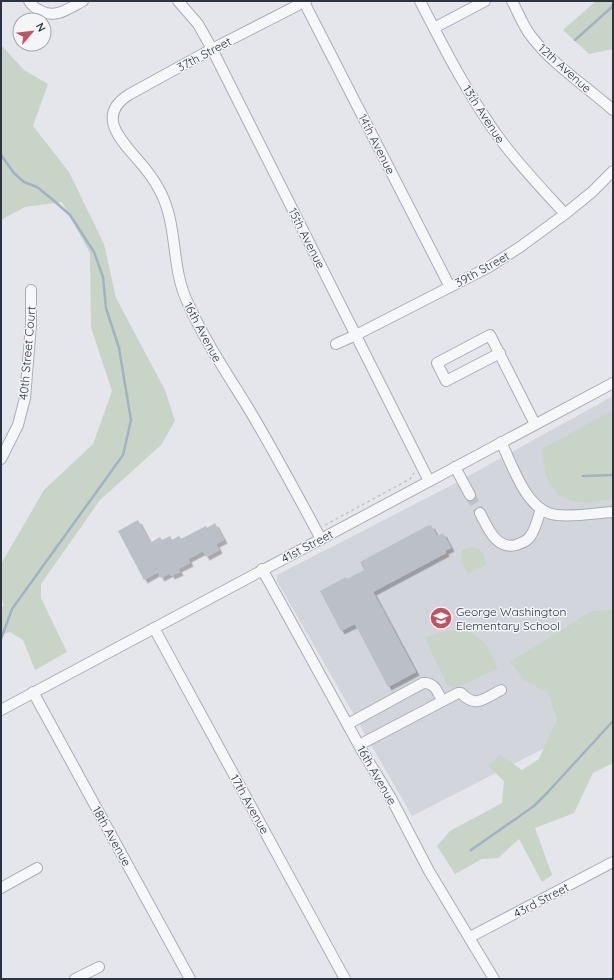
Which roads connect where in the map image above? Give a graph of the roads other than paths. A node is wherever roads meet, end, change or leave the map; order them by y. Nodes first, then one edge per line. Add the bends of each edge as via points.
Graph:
1 (29, 1) edge
2 (83, 1) edge
3 (178, 1) edge
4 (420, 1) edge
5 (485, 1) edge
6 (512, 1) edge
7 (305, 2) edge
8 (434, 28) junction
9 (212, 49) junction
10 (613, 110) edge
11 (113, 117) joint
12 (613, 171) edge
13 (565, 214) junction
14 (450, 287) junction
15 (31, 290) dead end
16 (356, 335) junction
17 (336, 344) dead end
18 (500, 353) junction
19 (613, 383) edge
20 (535, 424) junction
21 (502, 442) junction
22 (1, 459) edge
23 (455, 467) junction
24 (429, 481) junction
25 (470, 495) tunnel mouth
26 (541, 509) junction
27 (613, 512) edge
28 (480, 513) tunnel mouth
29 (321, 539) junction
30 (262, 569) junction
31 (154, 628) junction
32 (501, 690) dead end
33 (33, 692) junction
34 (442, 701) junction
35 (1, 710) edge
36 (348, 724) junction
37 (359, 745) junction
38 (613, 862) edge
39 (37, 868) dead end
40 (1, 888) edge
41 (470, 937) junction
42 (99, 967) dead end
43 (76, 979) edge
44 (190, 979) edge
45 (345, 979) edge
46 (494, 979) edge

1 - 2 street via 37,9 52,15
3 - 9 street, 15th Avenue via 198,24
4 - 8 street, 13th Avenue
5 - 8 street
6 - 10 street, 12th Avenue via 537,44
7 - 9 street, 37th Street
7 - 14 street, 14th Avenue
8 - 13 street, 13th Avenue via 467,89 492,128
9 - 11 street, 37th Street via 123,98 115,108
9 - 16 street, 15th Avenue
11 - 29 street, 16th Avenue via 115,131 161,192 172,230 179,275 192,313 288,477
12 - 13 street, 39th Street
13 - 14 street, 39th Street via 520,247
14 - 16 street, 39th Street
15 - 22 street, 40th Street Court via 25,398 18,425
16 - 17 street, 39th Street
16 - 24 street, 15th Avenue
18 - 18 street via 490,335 437,363 446,381
18 - 20 street
19 - 20 street, 41st Street
20 - 21 street, 41st Street
21 - 23 street, 41st Street
21 - 26 street via 529,497
23 - 24 street, 41st Street
23 - 25 street
24 - 29 street, 41st Street
26 - 27 street via 555,515
26 - 28 street via 531,536 523,543 513,546 499,543
29 - 30 street, 41st Street
30 - 31 street, 41st Street
30 - 36 street, 16th Avenue
31 - 33 street, 41st Street
31 - 45 street, 17th Avenue
32 - 34 street via 479,702 467,699 461,693
33 - 35 street, 41st Street
33 - 44 street, 18th Avenue
34 - 36 street via 432,685 423,683
34 - 37 street
36 - 37 street, 16th Avenue
37 - 41 street, 16th Avenue via 391,798 429,871
38 - 41 street, 43rd Street
39 - 40 street
41 - 46 street, 16th Avenue
42 - 43 street

